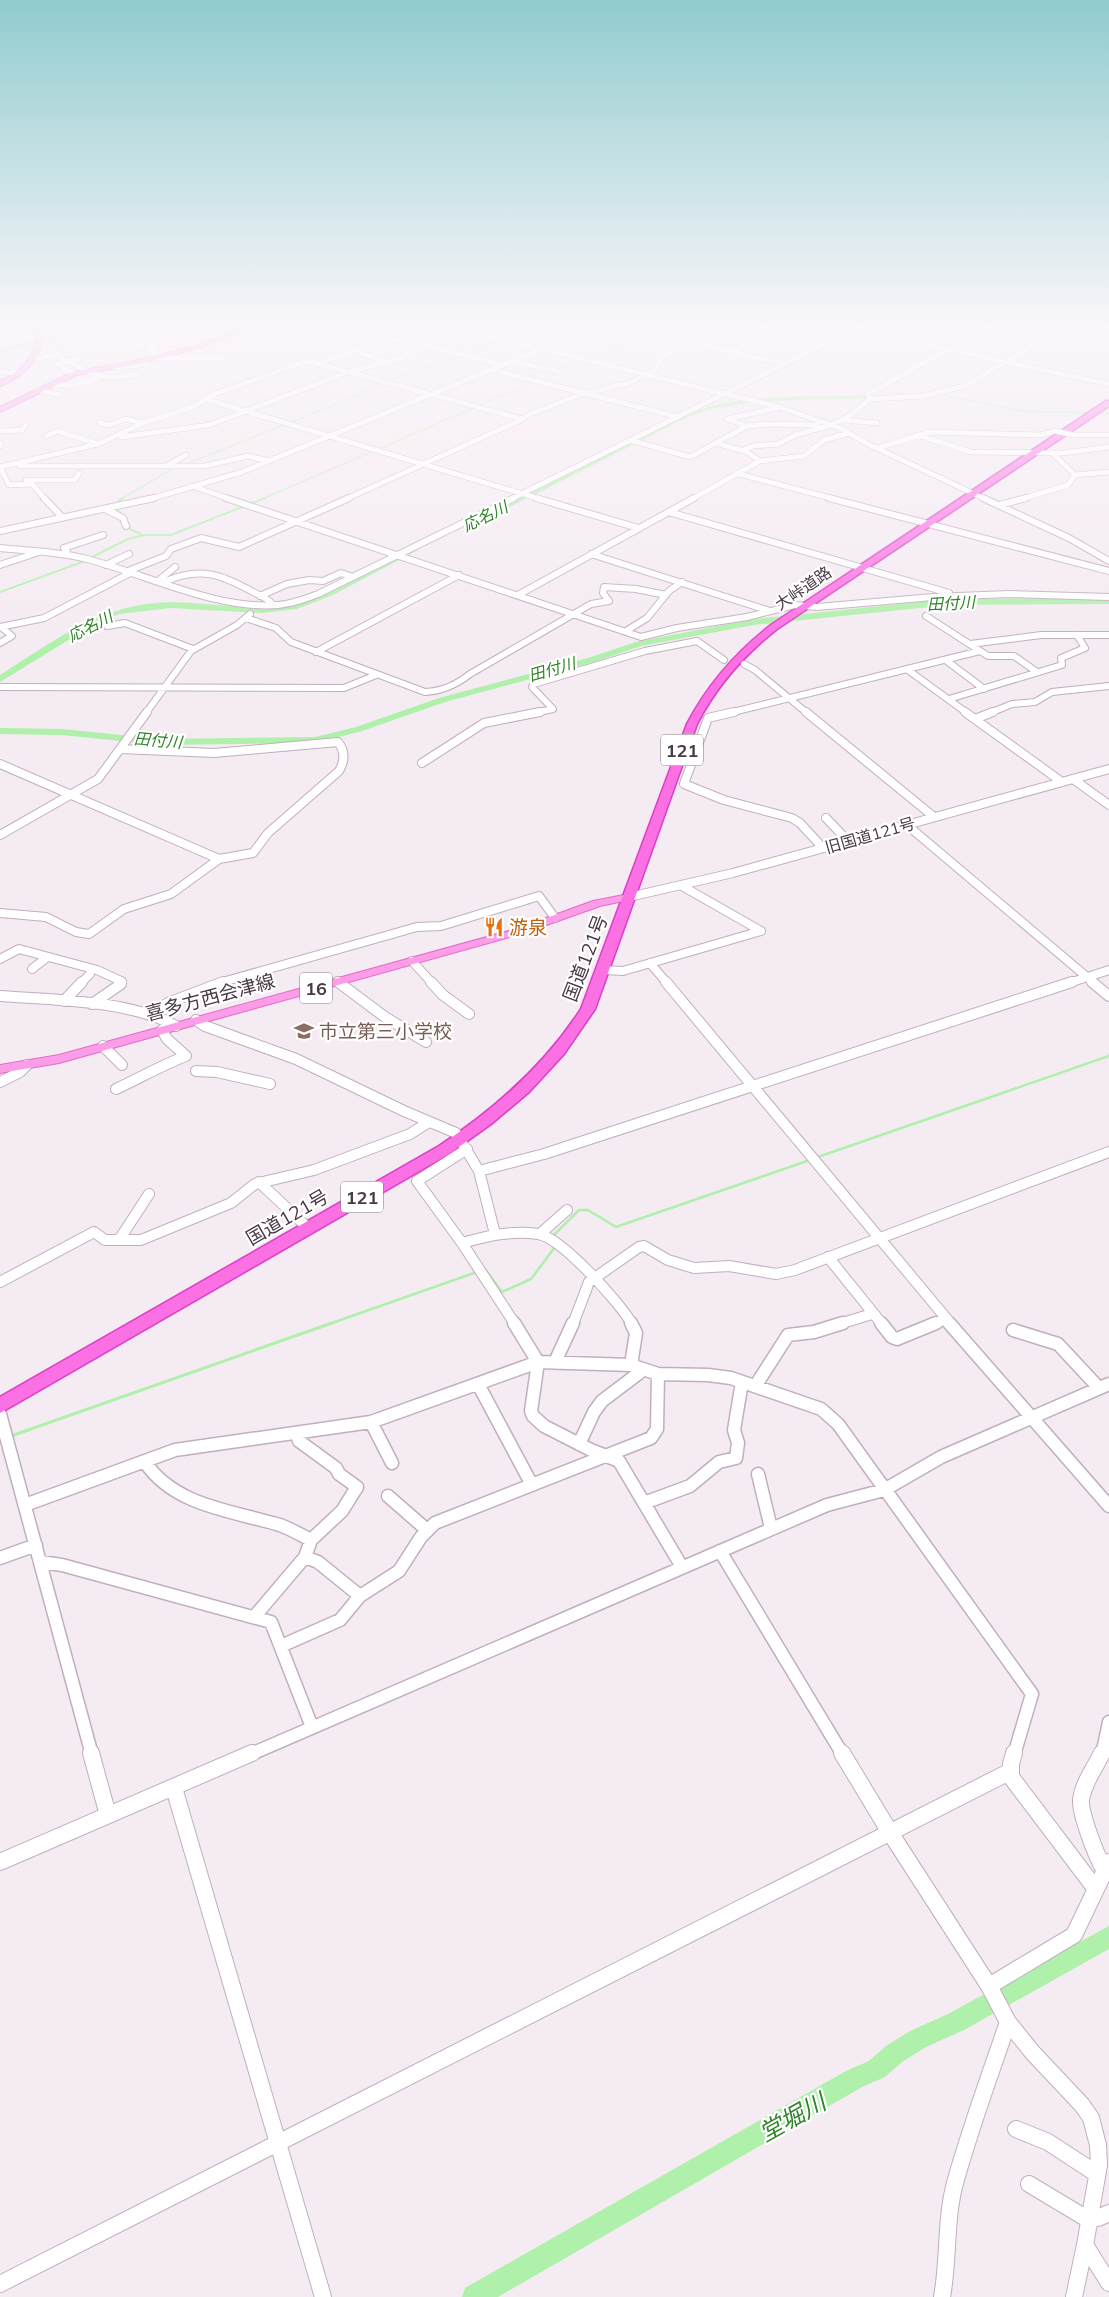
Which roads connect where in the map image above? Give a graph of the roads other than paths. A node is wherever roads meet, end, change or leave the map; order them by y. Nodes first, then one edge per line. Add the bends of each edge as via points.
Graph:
1 (72, 435) edge
2 (119, 435) edge
3 (135, 435) edge
4 (323, 435) edge
5 (333, 435) edge
6 (487, 435) edge
7 (645, 435) edge
8 (730, 435) edge
9 (796, 435) edge
10 (804, 435) edge
11 (836, 435) edge
12 (852, 435) edge
13 (1060, 435) edge
14 (917, 436) joint
15 (329, 437) junction
16 (113, 438) junction
17 (634, 441) junction
18 (821, 442) junction
19 (716, 443) junction
20 (99, 444) junction
21 (1109, 447) edge
22 (878, 448) junction
23 (743, 450) junction
24 (1034, 453) junction
25 (1052, 453) junction
26 (186, 455) dead end
27 (18, 457) dead end
28 (168, 457) dead end
29 (28, 460) junction
30 (269, 461) junction
31 (760, 461) junction
32 (422, 465) junction
33 (57, 466) junction
34 (112, 466) junction
35 (149, 466) junction
36 (1, 467) edge
37 (166, 467) junction
38 (1109, 472) edge
39 (26, 473) dead end
40 (53, 473) junction
41 (79, 473) junction
42 (739, 474) junction
43 (1075, 475) junction
44 (19, 480) dead end
45 (49, 480) junction
46 (33, 482) junction
47 (192, 486) junction
48 (974, 493) junction
49 (525, 495) junction
50 (1000, 506) junction
51 (105, 509) junction
52 (669, 512) junction
53 (62, 517) junction
54 (296, 521) junction
55 (928, 524) junction
56 (126, 526) dead end
57 (638, 528) junction
58 (0, 531) edge
59 (103, 535) dead end
60 (0, 548) edge
61 (10, 549) junction
62 (27, 550) junction
63 (39, 552) junction
64 (0, 554) edge
65 (64, 554) junction
66 (129, 554) dead end
67 (397, 554) junction
68 (591, 554) junction
69 (0, 560) edge
70 (1109, 561) edge
71 (0, 565) edge
72 (106, 565) junction
73 (175, 567) dead end
74 (862, 568) junction
75 (1109, 571) edge
76 (130, 572) junction
77 (459, 575) junction
78 (353, 577) junction
79 (161, 581) junction
80 (682, 582) junction
81 (518, 595) junction
82 (666, 595) junction
83 (260, 596) junction
84 (958, 596) junction
85 (1109, 598) edge
86 (273, 605) junction
87 (254, 608) junction
88 (803, 608) junction
89 (770, 611) junction
90 (574, 614) junction
91 (926, 616) dead end
92 (246, 618) junction
93 (107, 626) dead end
94 (1, 627) edge
95 (626, 631) junction
96 (1109, 634) edge
97 (1077, 635) junction
98 (0, 643) edge
99 (970, 644) junction
100 (193, 649) junction
101 (980, 651) junction
102 (316, 652) junction
103 (724, 660) dead end
104 (947, 661) junction
105 (744, 664) dead end
106 (908, 670) junction
107 (1037, 672) junction
108 (376, 675) junction
109 (1109, 686) edge
110 (1, 687) edge
111 (163, 688) junction
112 (984, 689) junction
113 (789, 697) junction
114 (949, 700) junction
115 (976, 719) junction
116 (121, 747) junction
117 (422, 763) dead end
118 (0, 764) edge
119 (1109, 769) edge
120 (1073, 779) junction
121 (1062, 782) junction
122 (71, 794) junction
123 (1109, 805) edge
124 (934, 817) junction
125 (826, 818) dead end
126 (908, 825) junction
127 (0, 835) edge
128 (848, 841) junction
129 (823, 848) junction
130 (219, 859) junction
131 (682, 886) junction
132 (629, 897) junction
133 (0, 913) edge
134 (555, 918) junction
135 (46, 958) junction
136 (0, 959) edge
137 (412, 962) junction
138 (650, 963) junction
139 (32, 969) dead end
140 (91, 969) junction
141 (604, 970) junction
142 (1109, 970) edge
143 (1087, 977) junction
144 (338, 982) junction
145 (0, 996) edge
146 (1109, 996) edge
147 (64, 1001) junction
148 (92, 1004) junction
149 (469, 1014) dead end
150 (150, 1015) junction
151 (196, 1020) junction
152 (176, 1026) junction
153 (162, 1030) junction
154 (426, 1042) dead end
155 (103, 1046) junction
156 (27, 1065) junction
157 (122, 1065) dead end
158 (0, 1069) edge
159 (196, 1071) dead end
160 (0, 1082) edge
161 (270, 1084) dead end
162 (752, 1086) junction
163 (116, 1090) dead end
164 (429, 1122) junction
165 (464, 1144) junction
166 (1109, 1152) edge
167 (479, 1171) junction
168 (259, 1182) junction
169 (149, 1194) dead end
170 (567, 1210) dead end
171 (308, 1228) junction
172 (495, 1234) junction
173 (540, 1234) junction
174 (879, 1237) junction
175 (119, 1240) junction
176 (462, 1243) junction
177 (828, 1256) junction
178 (595, 1278) junction
179 (0, 1282) edge
180 (872, 1314) junction
181 (946, 1319) junction
182 (1013, 1330) dead end
183 (538, 1362) junction
184 (555, 1362) junction
185 (631, 1365) junction
186 (643, 1370) junction
187 (658, 1374) junction
188 (742, 1382) junction
189 (478, 1384) junction
190 (756, 1385) junction
191 (1104, 1386) edge
192 (0, 1406) edge
193 (0, 1414) edge
194 (1033, 1417) junction
195 (371, 1422) junction
196 (297, 1433) junction
197 (579, 1444) junction
198 (609, 1456) junction
199 (146, 1462) junction
200 (392, 1463) dead end
201 (758, 1474) dead end
202 (532, 1485) junction
203 (884, 1490) junction
204 (388, 1496) dead end
205 (644, 1504) junction
206 (25, 1505) junction
207 (1109, 1506) edge
208 (774, 1528) junction
209 (427, 1530) junction
210 (311, 1540) junction
211 (36, 1545) junction
212 (720, 1551) junction
213 (305, 1557) junction
214 (0, 1558) edge
215 (41, 1562) junction
216 (682, 1568) junction
217 (360, 1596) junction
218 (254, 1616) junction
219 (281, 1646) junction
220 (1109, 1722) edge
221 (312, 1727) junction
222 (1010, 1771) junction
223 (174, 1788) junction
224 (108, 1816) junction
225 (891, 1834) junction
226 (0, 1862) edge
227 (1107, 1866) edge
228 (1095, 1888) junction
229 (988, 1986) junction
230 (1008, 2022) junction
231 (1016, 2129) dead end
232 (277, 2141) junction
233 (1097, 2174) junction
234 (1029, 2184) dead end
235 (1109, 2213) edge
236 (1089, 2218) junction
237 (1085, 2245) junction
238 (1109, 2283) edge
239 (0, 2284) edge
240 (322, 2297) edge
241 (942, 2297) edge
242 (1074, 2297) edge

1 - 20 street
2 - 16 street
3 - 16 street
4 - 15 street
5 - 15 street
6 - 32 street
7 - 17 street
8 - 19 street
9 - 23 street via 778,444
10 - 18 street
11 - 18 street
12 - 22 street
13 - 24 highway, 大峠道路 / 121
14 - 22 street
14 - 24 street via 970,452
15 - 30 street
15 - 32 street
16 - 20 street
17 - 19 street via 690,456
17 - 49 street
18 - 31 street via 804,456
19 - 23 street
20 - 29 street
21 - 25 street
22 - 48 street
23 - 31 street
24 - 25 street
24 - 48 highway, 大峠道路 / 121
25 - 43 street
26 - 37 street
27 - 29 street
28 - 35 street
29 - 36 street
30 - 37 street via 248,456 206,466
30 - 47 street
31 - 42 street
32 - 49 street
32 - 54 street
33 - 34 street
33 - 36 street
33 - 40 street
34 - 35 street
34 - 41 street via 108,473
35 - 37 street
36 - 46 street via 10,486
38 - 43 street
39 - 40 street
40 - 41 street
40 - 45 street
41 - 45 street via 75,480
42 - 52 street
42 - 55 street
43 - 50 street via 1068,485
44 - 46 street
45 - 46 street
46 - 53 street
47 - 51 street
47 - 54 street
48 - 50 street
48 - 55 highway, 大峠道路 / 121
49 - 57 street
49 - 67 street
50 - 70 street via 1069,538
51 - 53 street
51 - 56 street via 122,517
52 - 57 street
52 - 74 street
53 - 58 street
54 - 67 street
54 - 76 street via 239,547 199,538 171,549 166,556
55 - 74 highway, 大峠道路 / 121
55 - 75 street
57 - 68 street
59 - 65 street via 64,548 67,552
60 - 61 street
61 - 62 street
61 - 64 street
62 - 63 street
62 - 69 street
63 - 65 street
63 - 71 street
65 - 72 street
66 - 72 street
67 - 77 street
67 - 78 street
68 - 80 street
68 - 81 street
72 - 76 street
73 - 79 street
74 - 84 street
74 - 88 highway, 大峠道路 / 121
76 - 79 street
76 - 94 street via 44,618
77 - 81 street
77 - 102 street
78 - 83 street via 341,573 323,581 287,584
78 - 86 street via 305,599
79 - 83 street via 191,572 211,573 243,585
79 - 87 street
80 - 82 street
80 - 89 street
81 - 90 street
82 - 90 street via 604,587 609,601 594,602
82 - 95 street via 647,618
83 - 86 street
84 - 85 street via 1009,594
84 - 88 street
86 - 87 street
87 - 92 street
88 - 89 street via 791,605
88 - 132 highway, 大峠道路 / 121 via 751,645 727,669 699,710
89 - 95 street via 641,637
90 - 95 street
90 - 108 street via 443,689 425,692
91 - 99 street
92 - 100 street
92 - 102 street via 276,628 291,642
93 - 100 street via 124,623
94 - 98 street via 12,636
96 - 97 street
97 - 99 street via 1041,635
97 - 107 street via 1085,649 1061,658 1062,665
99 - 101 street
100 - 111 street
101 - 104 street
101 - 107 street via 993,657 1014,656
102 - 108 street
103 - 117 street via 697,641 688,641 534,684 532,687 553,709 484,723
104 - 106 street
104 - 112 street
105 - 113 street
106 - 113 street
106 - 114 street
107 - 112 street
108 - 111 street via 344,688
109 - 115 street via 1086,685 1052,692 1035,702 1012,704
110 - 111 street
111 - 116 street
112 - 114 street
113 - 124 street
113 - 129 street via 708,718 684,784 724,800 792,818
114 - 115 street
115 - 121 street
116 - 122 street via 98,779
116 - 130 street via 214,753 338,742 341,745 344,762 339,771 268,833 253,853
118 - 122 street
119 - 120 street, 旧国道121号
120 - 121 street, 旧国道121号
120 - 123 street
121 - 124 street, 旧国道121号
122 - 127 street
122 - 130 street
124 - 126 street, 旧国道121号
125 - 128 street
126 - 128 street, 旧国道121号
126 - 143 street
128 - 129 street, 旧国道121号
129 - 131 street, 旧国道121号
130 - 133 street via 171,894 124,909 89,934 76,932 46,917
131 - 132 street, 旧国道121号
131 - 138 street via 761,931
132 - 134 main road, 喜多方西会津線 / 16 via 597,903
132 - 141 highway, 国道121号 / 121
134 - 137 main road, 喜多方西会津線 / 16
134 - 150 street via 539,896 441,926 417,927 210,986 168,1003
135 - 136 street via 19,949
135 - 139 street
135 - 140 street
137 - 144 main road, 喜多方西会津線 / 16
137 - 149 street via 443,995
138 - 141 street via 623,971
138 - 162 street
140 - 147 street
140 - 148 street via 121,981
141 - 165 highway, 国道121号 / 121 via 580,1022 545,1068
142 - 143 street
143 - 146 street
143 - 162 street
144 - 151 main road, 喜多方西会津線 / 16
144 - 154 street
145 - 147 street
147 - 148 street
148 - 150 street
150 - 152 street
151 - 152 main road, 喜多方西会津線 / 16
151 - 164 street via 296,1059
152 - 153 main road, 喜多方西会津線 / 16
153 - 155 main road, 喜多方西会津線 / 16
153 - 163 street via 186,1056
155 - 156 main road, 喜多方西会津線 / 16
155 - 157 street
156 - 158 main road, 喜多方西会津線 / 16
156 - 160 street
159 - 161 street via 217,1072
162 - 167 street via 544,1154
162 - 174 street
164 - 165 street via 456,1133
164 - 168 street via 410,1134 314,1170
165 - 167 street
165 - 171 highway, 国道121号 / 121
165 - 176 street via 417,1181
166 - 174 street
167 - 172 street
168 - 171 street
168 - 175 street via 231,1204 141,1240
169 - 175 street
170 - 173 street
171 - 192 highway, 国道121号 / 121
172 - 173 street
172 - 176 street
173 - 178 street via 573,1257
174 - 177 street
174 - 181 street
175 - 179 street via 103,1239 94,1232
176 - 183 street
177 - 178 street via 776,1274 730,1266 694,1268 668,1260 644,1246
177 - 180 street
178 - 184 street via 589,1282
178 - 185 street via 629,1319 636,1333
180 - 181 street via 896,1339
180 - 190 street via 814,1332 788,1335
181 - 194 street
182 - 191 street via 1058,1344
183 - 184 street
183 - 189 street
183 - 197 street via 533,1416 544,1426
184 - 185 street
185 - 186 street
186 - 187 street
186 - 197 street via 599,1405
187 - 188 street via 719,1376
187 - 198 street via 657,1430 646,1440
188 - 190 street
188 - 205 street via 734,1430 738,1443 736,1458 719,1462 690,1486
189 - 195 street
189 - 202 street
190 - 203 street via 815,1407 831,1417
191 - 194 street
193 - 206 street
194 - 203 street via 941,1457
194 - 207 street
195 - 196 street
195 - 200 street
196 - 199 street via 181,1449
196 - 210 street via 299,1441 356,1487 342,1510
197 - 198 street
198 - 202 street
198 - 205 street via 621,1463
199 - 206 street
199 - 210 street via 157,1479 177,1492 236,1515 285,1527
201 - 208 street via 770,1524
202 - 209 street via 439,1521
203 - 208 street via 827,1505
203 - 222 street via 1032,1694
204 - 209 street
205 - 216 street
206 - 211 street
208 - 212 street
209 - 217 street via 399,1571
210 - 213 street
211 - 214 street
211 - 215 street
212 - 216 street
212 - 225 street
213 - 217 street via 318,1562
213 - 218 street
215 - 218 street
215 - 224 street
216 - 221 street
217 - 219 street via 340,1620
218 - 219 street via 272,1624
219 - 221 street
220 - 227 street via 1102,1754 1086,1783 1081,1801 1097,1859
221 - 223 street
222 - 225 street
222 - 228 street via 1016,1785
223 - 224 street
223 - 232 street
224 - 226 street
225 - 229 street
225 - 232 street
227 - 228 street
228 - 229 street via 1074,1935
229 - 230 street
230 - 233 street via 1091,2118 1098,2145
230 - 241 street via 955,2183 949,2213
231 - 233 street via 1048,2142
232 - 239 street
232 - 240 street
233 - 236 street
234 - 236 street
235 - 236 street
236 - 237 street
237 - 238 street
237 - 242 street

